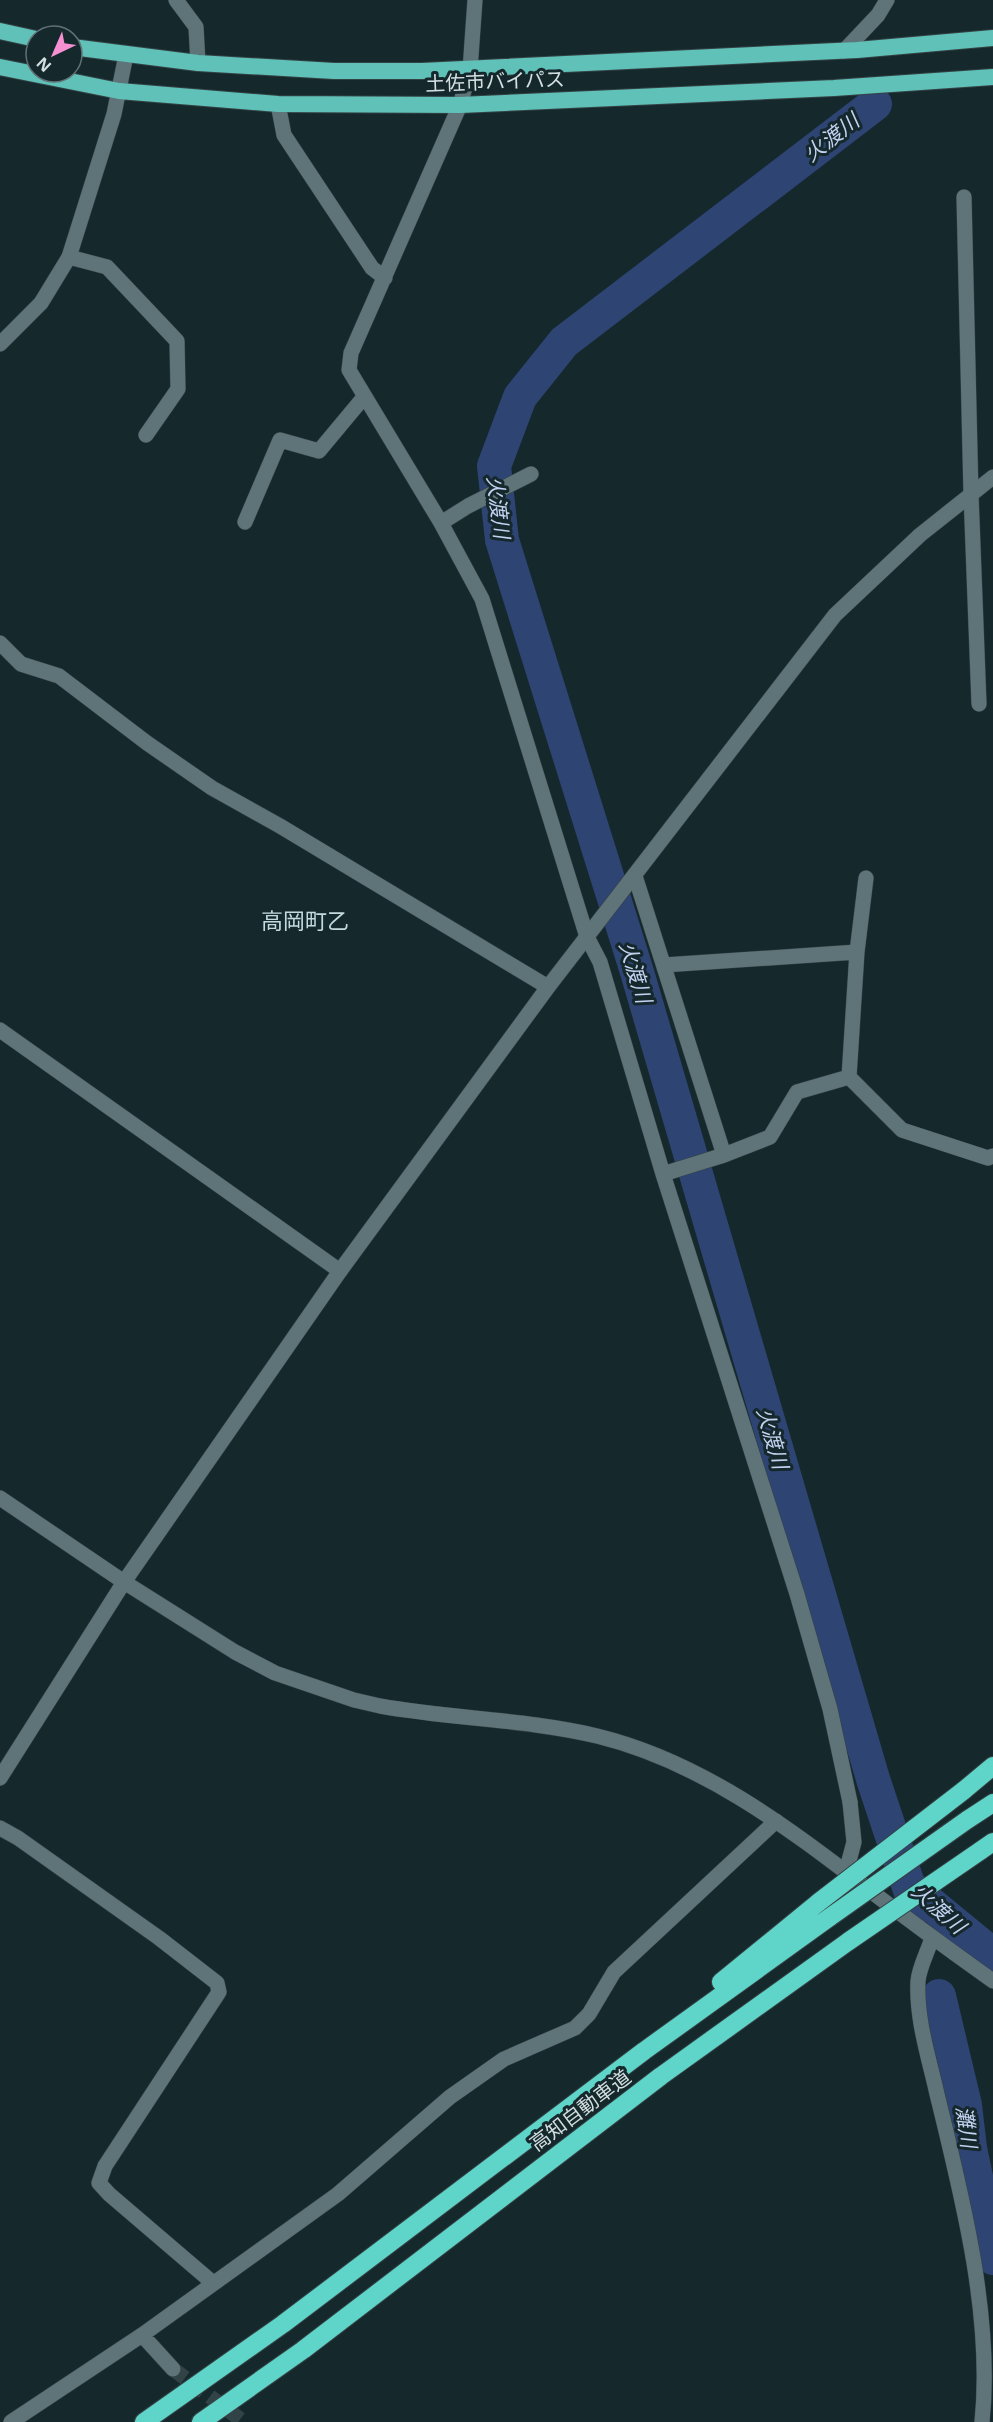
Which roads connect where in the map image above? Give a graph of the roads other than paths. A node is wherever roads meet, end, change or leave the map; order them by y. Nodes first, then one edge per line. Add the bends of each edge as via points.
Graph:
1 (176, 0) edge
2 (475, 0) edge
3 (888, 0) edge
4 (993, 29) edge
5 (0, 31) edge
6 (24, 36) edge
7 (993, 39) edge
8 (84, 49) edge
9 (851, 51) junction
10 (126, 56) junction
11 (198, 63) junction
12 (0, 68) edge
13 (470, 69) junction
14 (993, 77) edge
15 (119, 91) junction
16 (278, 104) junction
17 (460, 105) junction
18 (964, 197) dead end
19 (69, 257) junction
20 (385, 278) junction
21 (0, 344) edge
22 (364, 397) junction
23 (146, 435) dead end
24 (531, 474) dead end
25 (993, 477) edge
26 (971, 494) junction
27 (245, 522) dead end
28 (441, 523) junction
29 (0, 643) edge
30 (979, 704) dead end
31 (635, 876) junction
32 (866, 878) dead end
33 (591, 933) junction
34 (857, 952) junction
35 (664, 965) junction
36 (548, 987) junction
37 (0, 1030) edge
38 (849, 1077) junction
39 (993, 1156) edge
40 (718, 1157) junction
41 (669, 1173) junction
42 (340, 1271) junction
43 (0, 1498) edge
44 (124, 1582) junction
45 (993, 1766) edge
46 (0, 1778) edge
47 (993, 1803) edge
48 (776, 1821) junction
49 (0, 1828) edge
50 (986, 1847) edge
51 (846, 1872) junction
52 (932, 1938) junction
53 (993, 1981) edge
54 (644, 2051) junction
55 (213, 2283) junction
56 (142, 2336) junction
57 (173, 2369) tunnel mouth
58 (11, 2422) edge
59 (144, 2422) edge
60 (201, 2422) edge
61 (982, 2422) edge

1 - 11 street via 196,27
2 - 13 street
3 - 9 street
4 - 7 street
5 - 6 highway
7 - 9 highway, 土佐市バイパス
8 - 10 highway, 土佐市バイパス
9 - 13 highway, 土佐市バイパス
10 - 11 highway, 土佐市バイパス
10 - 15 street
11 - 13 highway, 土佐市バイパス via 334,71
12 - 15 highway, 土佐市バイパス
13 - 17 street
14 - 17 highway, 土佐市バイパス
15 - 16 highway, 土佐市バイパス
15 - 19 street
16 - 17 highway, 土佐市バイパス
16 - 20 street via 284,135 372,268
17 - 20 street
18 - 26 street
19 - 21 street via 41,303
19 - 23 street via 107,267 177,341 178,389
20 - 22 street via 351,353 349,370
22 - 27 street via 319,451 280,440
22 - 28 street
24 - 28 street
25 - 26 street
26 - 30 street
26 - 31 street via 920,535 835,615
28 - 33 street via 482,598
29 - 36 street via 21,664 59,676 212,788
31 - 33 street
31 - 35 street
32 - 34 street
33 - 36 street
33 - 41 street
34 - 35 street
34 - 38 street
35 - 40 street
36 - 42 street
37 - 42 street
38 - 39 street via 902,1130 988,1158
38 - 40 street via 797,1092 770,1137
40 - 41 street
41 - 51 street via 830,1709 850,1802 854,1842
42 - 44 street
43 - 44 street
44 - 46 street
44 - 48 street via 234,1652 275,1673 380,1706 597,1736 686,1769 731,1791
45 - 54 highway, bridge via 819,1902
47 - 54 highway, 高知自動車道, bridge
48 - 51 street
48 - 55 street via 614,1972 589,2014 575,2028 504,2059 450,2097 338,2194
49 - 55 street via 217,1983 219,1992 105,2166 99,2183
50 - 60 highway, 高知自動車道, bridge via 661,2076 303,2350
51 - 52 street
52 - 53 street
52 - 61 street via 918,1980 922,2031 978,2262 989,2345
54 - 59 highway, 高知自動車道 via 283,2324
55 - 56 street
56 - 57 street
56 - 58 street

